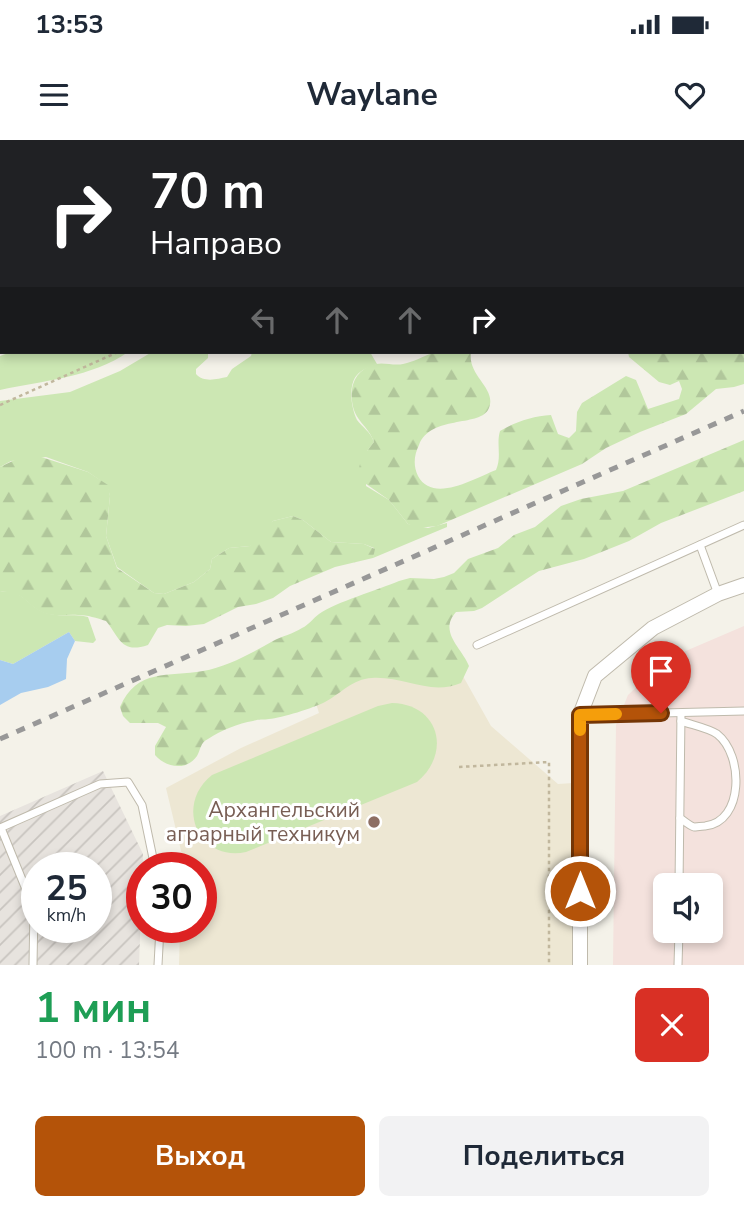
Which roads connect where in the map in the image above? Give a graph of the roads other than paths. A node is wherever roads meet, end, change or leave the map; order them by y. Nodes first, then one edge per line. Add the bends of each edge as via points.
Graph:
1 (744, 525) edge
2 (700, 545) junction
3 (744, 584) edge
4 (718, 594) junction
5 (477, 645) dead end
6 (744, 711) edge
7 (580, 715) junction
8 (681, 717) junction
9 (680, 818) junction
10 (1, 828) edge
11 (152, 852) edge
12 (679, 873) edge
13 (159, 943) edge
14 (679, 943) edge
15 (33, 965) edge
16 (158, 965) edge
17 (580, 965) edge
18 (678, 965) edge

1 - 2 lane
2 - 4 lane
2 - 5 lane
3 - 4 street
4 - 7 street via 653,628 596,676
6 - 8 lane
7 - 8 lane
7 - 17 street
8 - 9 lane
8 - 9 lane via 717,734 733,753 737,772 736,797 722,821 694,827
9 - 12 lane
10 - 11 lane via 100,784 128,782 142,805
10 - 15 lane via 34,909
13 - 16 lane
14 - 18 lane

